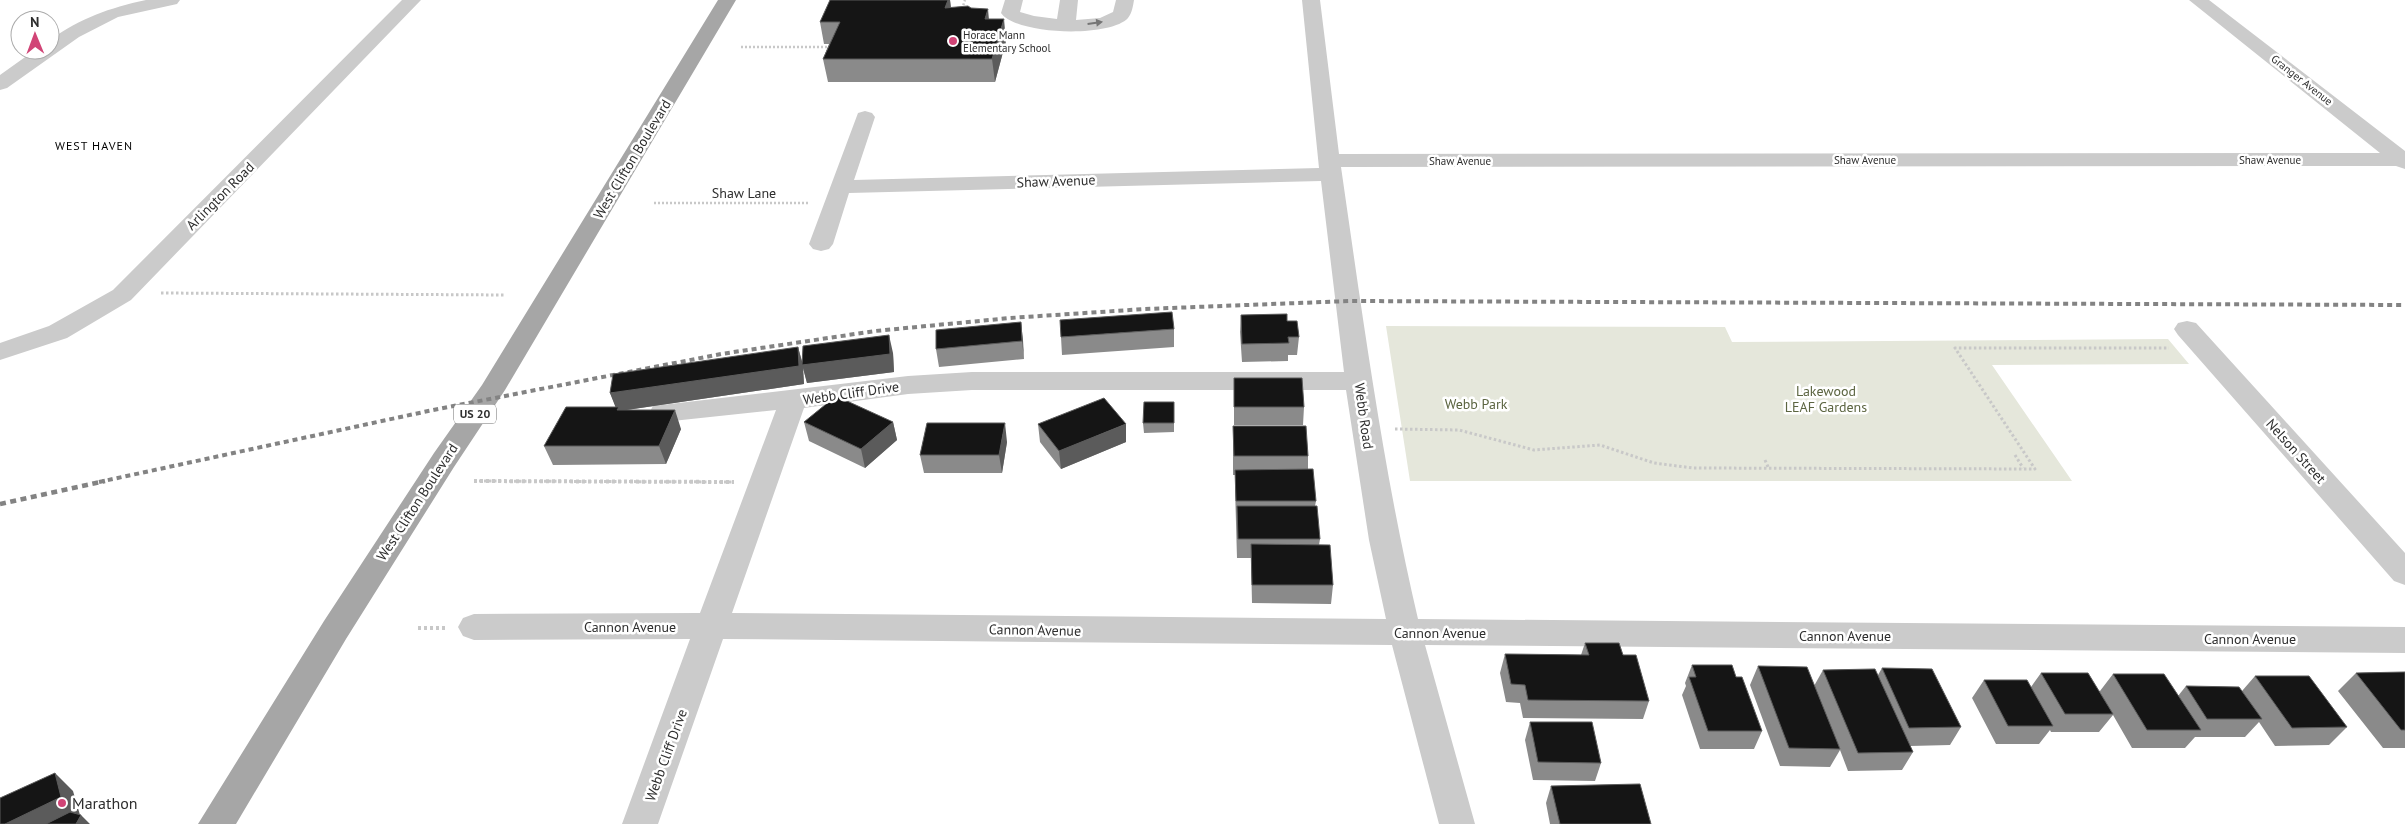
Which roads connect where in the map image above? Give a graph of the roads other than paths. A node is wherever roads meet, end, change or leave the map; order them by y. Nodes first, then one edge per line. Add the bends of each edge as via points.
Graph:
1 (171, 0) edge
2 (412, 0) edge
3 (727, 0) edge
4 (1014, 0) edge
5 (1069, 0) edge
6 (1125, 0) edge
7 (1311, 0) edge
8 (2198, 0) edge
9 (1066, 25) junction
10 (60, 41) edge
11 (34, 60) edge
12 (0, 84) edge
13 (865, 117) dead end
14 (2403, 161) edge
15 (1330, 168) junction
16 (837, 195) junction
17 (821, 244) dead end
18 (2180, 338) road end
19 (0, 352) edge
20 (1358, 381) junction
21 (793, 400) junction
22 (663, 413) edge
23 (2405, 573) edge
24 (712, 626) junction
25 (464, 627) road end
26 (1404, 633) junction
27 (2405, 640) edge
28 (216, 824) edge
29 (640, 824) edge
30 (1457, 824) edge

1 - 10 street via 112,13
2 - 19 street, Arlington Road via 122,295 58,332
3 - 28 main road, West Clifton Boulevard / US 20 via 492,390 335,630
4 - 9 street via 1010,12 1015,17 1032,23
5 - 9 street
9 -> 6 street via 1095,24 1114,19 1121,15
7 - 15 street, Webb Road
8 - 14 street, Granger Avenue
11 - 12 street
13 - 16 street
14 - 15 street, Shaw Avenue
15 - 16 street, Shaw Avenue
15 - 20 street, Webb Road
16 - 17 street
18 - 23 street, Nelson Street
20 - 21 street, Webb Cliff Drive via 972,382 908,385
20 - 26 street, Webb Road via 1384,540
21 - 22 street
21 - 24 street, Webb Cliff Drive
24 - 25 street, Cannon Avenue
24 - 26 street, Cannon Avenue
24 - 29 street, Webb Cliff Drive
26 - 27 street, Cannon Avenue
26 - 30 street, Webb Road

